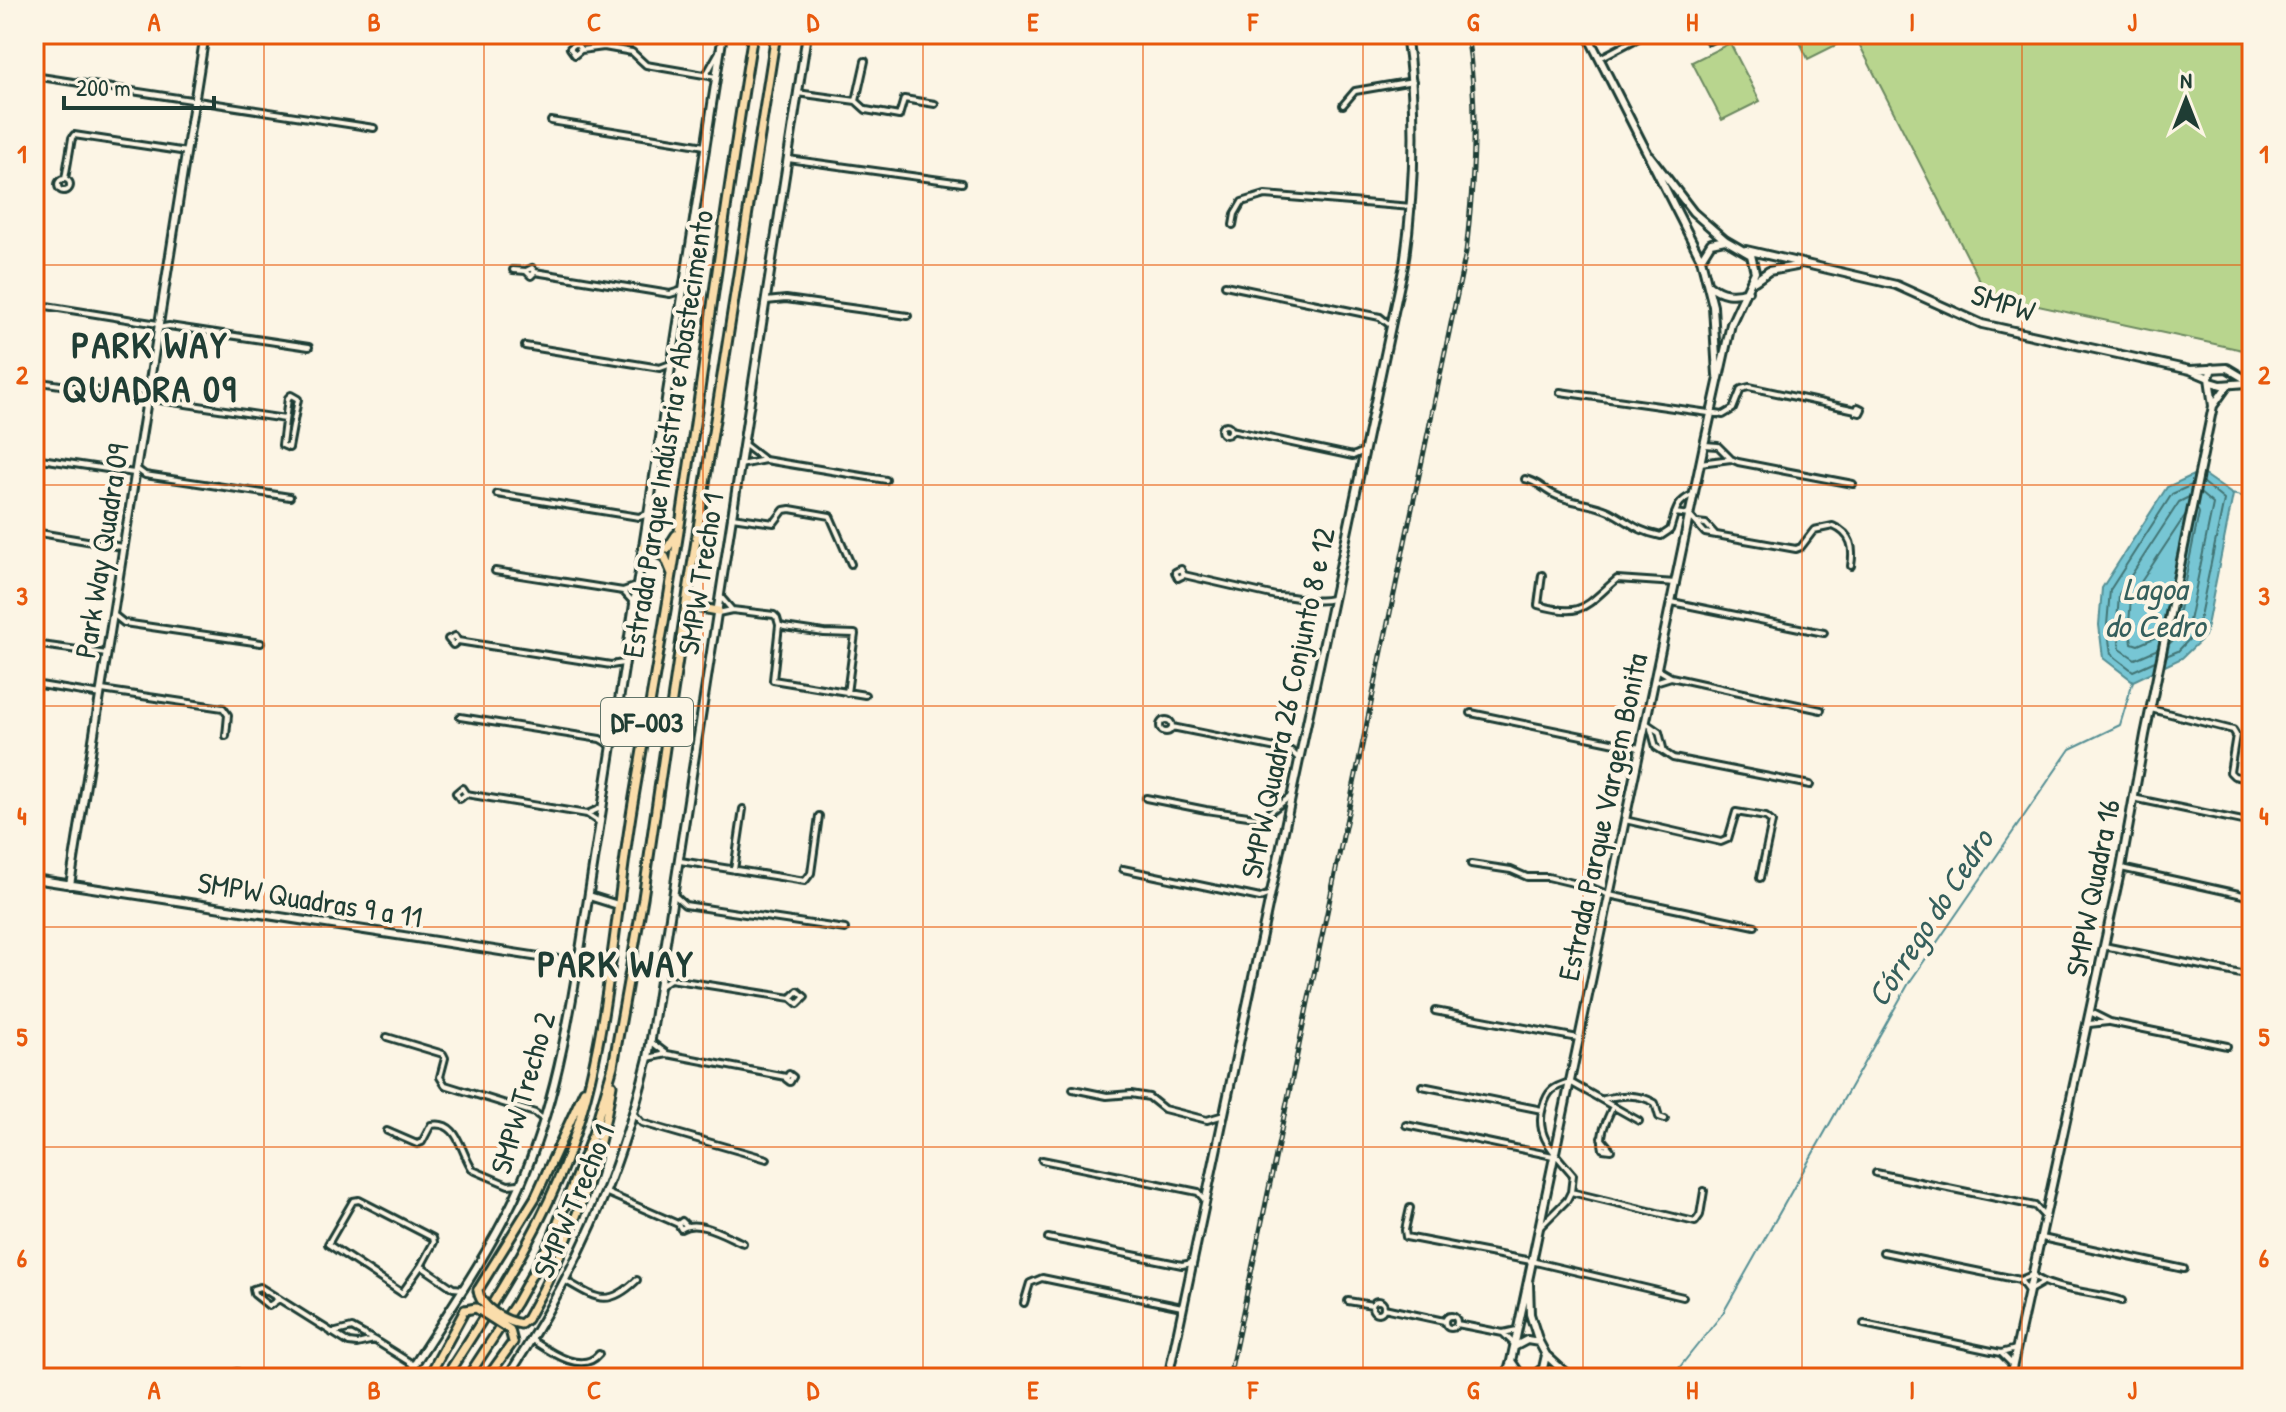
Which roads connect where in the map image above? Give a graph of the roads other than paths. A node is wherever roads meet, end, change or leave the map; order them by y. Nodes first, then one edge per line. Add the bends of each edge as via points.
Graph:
1 (205, 34) edge
2 (723, 34) edge
3 (753, 34) edge
4 (776, 34) edge
5 (807, 34) edge
6 (1257, 34) edge
7 (1406, 34) edge
8 (1587, 34) edge
9 (1646, 34) edge
10 (1704, 34) edge
11 (1724, 34) edge
12 (1233, 39) dead end
13 (581, 50) dead end
14 (720, 50) junction
15 (1600, 58) junction
16 (865, 61) dead end
17 (706, 75) junction
18 (34, 76) edge
19 (716, 77) junction
20 (1413, 81) junction
21 (797, 93) junction
22 (856, 101) junction
23 (194, 102) junction
24 (935, 104) dead end
25 (1343, 105) dead end
26 (551, 121) dead end
27 (374, 128) dead end
28 (705, 146) junction
29 (187, 152) junction
30 (1650, 156) junction
31 (788, 159) junction
32 (65, 179) dead end
33 (962, 183) dead end
34 (1412, 207) junction
35 (1233, 225) dead end
36 (1725, 240) junction
37 (1746, 250) junction
38 (1701, 259) junction
39 (1807, 266) junction
40 (513, 270) dead end
41 (1752, 282) junction
42 (1708, 284) junction
43 (1225, 285) dead end
44 (683, 290) junction
45 (768, 291) junction
46 (1748, 291) junction
47 (672, 294) junction
48 (781, 298) junction
49 (681, 300) junction
50 (766, 301) junction
51 (34, 304) edge
52 (1394, 313) junction
53 (908, 316) dead end
54 (1380, 317) junction
55 (159, 324) junction
56 (1392, 326) junction
57 (525, 346) dead end
58 (309, 347) dead end
59 (671, 364) junction
60 (660, 368) junction
61 (2212, 368) junction
62 (2190, 370) junction
63 (2234, 372) junction
64 (669, 376) junction
65 (2210, 380) junction
66 (34, 381) edge
67 (2252, 383) edge
68 (2230, 385) junction
69 (1717, 387) junction
70 (1560, 392) dead end
71 (147, 400) junction
72 (2213, 406) junction
73 (1856, 410) dead end
74 (1712, 413) junction
75 (285, 419) junction
76 (1231, 430) dead end
77 (743, 444) junction
78 (1707, 446) junction
79 (1364, 451) junction
80 (1354, 456) junction
81 (34, 458) edge
82 (1731, 459) junction
83 (765, 460) junction
84 (1718, 460) junction
85 (1700, 463) junction
86 (740, 465) junction
87 (1361, 466) junction
88 (136, 474) junction
89 (145, 475) junction
90 (1525, 479) dead end
91 (886, 480) dead end
92 (1853, 484) dead end
93 (497, 494) dead end
94 (1694, 494) junction
95 (290, 497) dead end
96 (1675, 513) junction
97 (648, 514) junction
98 (1689, 515) junction
99 (639, 517) junction
100 (732, 517) junction
101 (647, 525) junction
102 (679, 530) junction
103 (34, 532) edge
104 (125, 547) junction
105 (644, 549) junction
106 (851, 564) dead end
107 (1851, 566) dead end
108 (495, 571) dead end
109 (1184, 575) dead end
110 (1542, 575) dead end
111 (672, 576) junction
112 (1676, 583) junction
113 (637, 586) junction
114 (623, 591) junction
115 (688, 591) junction
116 (720, 596) junction
117 (1333, 598) junction
118 (1322, 602) junction
119 (1672, 602) junction
120 (634, 603) junction
121 (732, 610) junction
122 (1331, 610) junction
123 (717, 613) junction
124 (114, 615) junction
125 (124, 623) junction
126 (779, 625) junction
127 (683, 626) junction
128 (112, 628) junction
129 (1824, 633) dead end
130 (458, 641) dead end
131 (261, 643) dead end
132 (34, 644) edge
133 (108, 654) junction
134 (625, 662) junction
135 (612, 665) junction
136 (1657, 669) junction
137 (624, 672) junction
138 (1671, 677) junction
139 (1655, 682) junction
140 (34, 684) edge
141 (102, 692) junction
142 (847, 693) junction
143 (865, 695) dead end
144 (2151, 709) junction
145 (1821, 710) dead end
146 (1471, 713) dead end
147 (460, 717) dead end
148 (1649, 726) junction
149 (1172, 727) dead end
150 (614, 735) junction
151 (226, 736) dead end
152 (600, 739) junction
153 (612, 746) junction
154 (1301, 748) junction
155 (1640, 748) junction
156 (1292, 752) junction
157 (1665, 754) junction
158 (1299, 759) junction
159 (2252, 780) edge
160 (1810, 785) dead end
161 (466, 794) dead end
162 (1291, 796) junction
163 (1146, 798) dead end
164 (2133, 798) junction
165 (603, 807) junction
166 (743, 809) dead end
167 (587, 814) junction
168 (819, 816) dead end
169 (1625, 820) junction
170 (600, 822) junction
171 (2252, 823) edge
172 (680, 861) junction
173 (1471, 864) dead end
174 (2121, 868) junction
175 (1123, 869) dead end
176 (734, 870) junction
177 (1760, 878) dead end
178 (34, 879) edge
179 (70, 885) junction
180 (1270, 894) junction
181 (674, 895) junction
182 (1609, 895) junction
183 (589, 896) junction
184 (2252, 897) edge
185 (1260, 898) junction
186 (618, 905) junction
187 (683, 905) junction
188 (1268, 906) junction
189 (672, 911) junction
190 (1755, 926) dead end
191 (845, 929) dead end
192 (2104, 946) junction
193 (578, 963) junction
194 (663, 965) junction
195 (2241, 974) dead end
196 (670, 979) junction
197 (659, 988) junction
198 (791, 998) dead end
199 (1435, 1011) dead end
200 (2090, 1012) junction
201 (2110, 1022) junction
202 (2088, 1024) junction
203 (387, 1037) dead end
204 (1579, 1038) junction
205 (650, 1041) junction
206 (2227, 1046) dead end
207 (667, 1054) junction
208 (648, 1058) junction
209 (613, 1066) junction
210 (786, 1077) dead end
211 (1570, 1082) junction
212 (1422, 1086) dead end
213 (588, 1087) junction
214 (1073, 1089) dead end
215 (1603, 1099) junction
216 (1613, 1106) junction
217 (1542, 1110) junction
218 (547, 1111) junction
219 (535, 1113) junction
220 (634, 1114) junction
221 (1224, 1115) junction
222 (1665, 1119) dead end
223 (544, 1120) junction
224 (1210, 1120) junction
225 (1639, 1121) dead end
226 (642, 1123) junction
227 (1406, 1125) dead end
228 (631, 1126) junction
229 (1222, 1128) junction
230 (387, 1131) dead end
231 (1601, 1138) dead end
232 (1554, 1155) junction
233 (767, 1159) dead end
234 (1042, 1160) dead end
235 (1876, 1173) dead end
236 (520, 1184) junction
237 (508, 1185) junction
238 (1207, 1188) junction
239 (1704, 1191) dead end
240 (1199, 1192) junction
241 (1571, 1192) junction
242 (607, 1193) junction
243 (516, 1194) junction
244 (1204, 1199) junction
245 (2049, 1199) junction
246 (2035, 1206) junction
247 (1410, 1208) dead end
248 (2045, 1217) junction
249 (1539, 1229) junction
250 (2041, 1237) junction
251 (1048, 1238) dead end
252 (743, 1243) dead end
253 (1883, 1252) dead end
254 (1532, 1260) junction
255 (1192, 1263) junction
256 (1182, 1265) junction
257 (421, 1266) junction
258 (2184, 1269) dead end
259 (1190, 1273) junction
260 (2032, 1275) junction
261 (637, 1280) dead end
262 (2020, 1280) junction
263 (566, 1281) junction
264 (2042, 1283) junction
265 (453, 1288) junction
266 (464, 1289) junction
267 (2028, 1291) junction
268 (1683, 1297) dead end
269 (458, 1298) junction
270 (279, 1299) junction
271 (1348, 1301) dead end
272 (2122, 1301) dead end
273 (1024, 1303) dead end
274 (1183, 1307) junction
275 (1444, 1321) junction
276 (1457, 1324) junction
277 (1864, 1324) dead end
278 (1517, 1330) junction
279 (332, 1333) junction
280 (1503, 1333) junction
281 (374, 1340) junction
282 (532, 1340) junction
283 (1539, 1342) junction
284 (1514, 1345) junction
285 (2016, 1349) junction
286 (2001, 1353) junction
287 (599, 1354) dead end
288 (1546, 1355) junction
289 (1511, 1361) junction
290 (414, 1365) junction
291 (2013, 1365) junction
292 (237, 1372) dead end
293 (1516, 1376) edge
294 (2012, 1377) edge
295 (246, 1378) edge
296 (406, 1378) edge
297 (428, 1378) edge
298 (445, 1378) edge
299 (467, 1378) edge
300 (487, 1378) edge
301 (507, 1378) edge
302 (1168, 1378) edge
303 (1506, 1378) edge
304 (1534, 1378) edge
305 (1571, 1378) edge

1 - 23 street, Park Way Quadra 09
2 - 14 street, SMPW Trecho 2
3 - 102 highway, Estrada Parque Indústria e Abastecimento / DF-003
4 - 115 highway, Estrada Parque Indústria e Abastecimento / DF-003
5 - 21 street, SMPW Trecho 1
6 - 12 street
7 - 20 street, SMPW Quadra 26 Conjunto 8 e 12
8 - 15 street, Estrada Parque Vargem Bonita
9 - 15 street
10 - 11 street via 1709,41
13 - 17 street via 632,52 646,65
14 - 17 street
14 - 19 street, SMPW Trecho 2
15 - 30 street, Estrada Parque Vargem Bonita
16 - 22 street
17 - 19 street
18 - 23 street
19 - 28 street, SMPW Trecho 2
20 - 25 street via 1355,91
20 - 34 street, SMPW Quadra 26 Conjunto 8 e 12
21 - 22 street
21 - 31 street, SMPW Trecho 1
22 - 24 street via 866,110 899,116 904,99
23 - 27 street
23 - 29 street, Park Way Quadra 09
26 - 28 street
28 - 44 street, SMPW Trecho 2
29 - 32 street via 77,134
29 - 55 street, Park Way Quadra 09
30 - 36 street, Estrada Parque Vargem Bonita via 1693,212
30 - 38 street, Estrada Parque Vargem Bonita
31 - 33 street
31 - 45 street, SMPW Trecho 1
34 - 35 street via 1265,195 1242,202
34 - 52 street, SMPW Quadra 26 Conjunto 8 e 12
36 - 37 street, Estrada Parque Vargem Bonita
36 - 38 street via 1711,243
37 - 39 street, SMPW
37 - 41 street via 1755,266
38 - 42 street, Estrada Parque Vargem Bonita
39 - 41 street, SMPW via 1769,271
39 - 62 street, SMPW via 1896,285 1982,324
40 - 47 street via 530,267
41 - 46 street, Estrada Parque Vargem Bonita
42 - 46 street via 1732,295
42 - 69 street, Estrada Parque Vargem Bonita
43 - 54 street
44 - 47 street
44 - 49 street, SMPW Trecho 2
45 - 48 street
45 - 50 street, SMPW Trecho 1
46 - 69 street, Estrada Parque Vargem Bonita via 1734,315
47 - 49 street
48 - 50 street
48 - 53 street
49 - 59 street, SMPW Trecho 2
50 - 77 street, SMPW Trecho 1
51 - 55 street
52 - 54 street
52 - 56 street, SMPW Quadra 26 Conjunto 8 e 12
54 - 56 street
55 - 58 street
55 - 71 street, Park Way Quadra 09
56 - 79 street, SMPW Quadra 26 Conjunto 8 e 12
57 - 60 street
59 - 60 street
59 - 64 street, SMPW Trecho 2
60 - 64 street
61 - 62 street, SMPW
61 - 63 street, SMPW
61 - 65 street
62 - 65 street, SMPW
63 - 67 street
63 - 68 street
64 - 97 street, SMPW Trecho 2
65 - 68 street, SMPW
65 - 72 street, SMPW Quadra 16
66 - 71 street
67 - 68 street, SMPW
68 - 72 street, SMPW Quadra 16
69 - 74 street, Estrada Parque Vargem Bonita
70 - 74 street
71 - 75 street
71 - 88 street, Park Way Quadra 09
72 - 144 street, SMPW Quadra 16
73 - 74 street via 1746,387 1730,412
74 - 78 street, Estrada Parque Vargem Bonita
75 - 75 street via 288,396 296,397 289,448 282,445
76 - 80 street
77 - 83 street
77 - 86 street, SMPW Trecho 1
78 - 82 street via 1718,446
78 - 84 street
78 - 85 street, Estrada Parque Vargem Bonita
79 - 80 street
79 - 87 street, SMPW Quadra 26 Conjunto 8 e 12
80 - 87 street
81 - 88 street
82 - 84 street
82 - 92 street
83 - 86 street
83 - 91 street
84 - 85 street
85 - 94 street, Estrada Parque Vargem Bonita
86 - 100 street, SMPW Trecho 1
87 - 117 street, SMPW Quadra 26 Conjunto 8 e 12
88 - 89 street
88 - 89 street
88 - 104 street, Park Way Quadra 09
89 - 95 street
90 - 96 street via 1563,498 1607,510 1641,532 1666,534
93 - 99 street
94 - 96 street via 1681,500
94 - 98 street, Estrada Parque Vargem Bonita
96 - 98 street
97 - 99 street
97 - 101 street, SMPW Trecho 2
98 - 107 street via 1715,534 1796,549 1814,530 1833,526 1851,542
98 - 112 street, Estrada Parque Vargem Bonita
99 - 101 street
100 - 106 street via 774,523 790,509 830,516
100 - 116 street, SMPW Trecho 1
101 - 105 street, SMPW Trecho 2
102 - 105 highway via 667,549
102 - 111 highway, Estrada Parque Indústria e Abastecimento / DF-003
103 - 104 street
104 - 124 street, Park Way Quadra 09
105 - 111 highway via 664,555
105 - 113 street, SMPW Trecho 2
108 - 114 street
109 - 118 street
110 - 112 street via 1538,605 1561,612 1576,612 1617,579
111 - 186 highway, Estrada Parque Indústria e Abastecimento / DF-003
112 - 119 street, Estrada Parque Vargem Bonita
113 - 114 street
113 - 120 street, SMPW Trecho 2
114 - 120 street
115 - 123 highway via 696,607
115 - 127 highway, Estrada Parque Indústria e Abastecimento / DF-003
116 - 121 street
116 - 123 street, SMPW Trecho 1
117 - 118 street
117 - 122 street, SMPW Quadra 26 Conjunto 8 e 12
118 - 122 street
119 - 129 street
119 - 136 street, Estrada Parque Vargem Bonita
120 - 134 street, SMPW Trecho 2
121 - 123 street
121 - 126 street via 774,615
122 - 154 street, SMPW Quadra 26 Conjunto 8 e 12
123 - 127 highway via 695,613
123 - 172 street, SMPW Trecho 1
124 - 125 street
124 - 128 street, Park Way Quadra 09
125 - 128 street
125 - 131 street
126 - 142 street via 773,680
126 - 142 street via 855,634
127 - 209 highway, Estrada Parque Indústria e Abastecimento / DF-003
128 - 133 street, Park Way Quadra 09
130 - 135 street
132 - 133 street
133 - 141 street, Park Way Quadra 09
134 - 135 street
134 - 137 street, SMPW Trecho 2
135 - 137 street
136 - 138 street
136 - 139 street, Estrada Parque Vargem Bonita
137 - 150 street, SMPW Trecho 2
138 - 139 street
138 - 145 street
139 - 148 street, Estrada Parque Vargem Bonita
140 - 141 street
141 - 151 street via 223,708 228,715
141 - 179 street, Park Way Quadra 09
142 - 143 street
144 - 159 street via 2233,730 2230,772
144 - 164 street, SMPW Quadra 16
146 - 155 street
147 - 152 street
148 - 155 street, Estrada Parque Vargem Bonita
148 - 157 street via 1653,742
148 - 157 street via 1659,732
149 - 156 street
150 - 152 street
150 - 153 street, SMPW Trecho 2
152 - 153 street
153 - 165 street, SMPW Trecho 2
154 - 156 street
154 - 158 street, SMPW Quadra 26 Conjunto 8 e 12
155 - 169 street, Estrada Parque Vargem Bonita
156 - 158 street
157 - 160 street
158 - 162 street, SMPW Quadra 26 Conjunto 8 e 12
161 - 167 street
162 - 163 street via 1262,818
162 - 180 street, SMPW Quadra 26 Conjunto 8 e 12
164 - 171 street
164 - 174 street, SMPW Quadra 16
165 - 167 street
165 - 170 street, SMPW Trecho 2
166 - 176 street
167 - 170 street
168 - 176 street via 811,873 805,881
169 - 177 street via 1721,842 1728,839 1736,812 1766,817 1772,822
169 - 182 street, Estrada Parque Vargem Bonita
170 - 183 street, SMPW Trecho 2
172 - 176 street
172 - 181 street, SMPW Trecho 1
173 - 182 street via 1548,877
174 - 184 street
174 - 192 street, SMPW Quadra 16
175 - 185 street
178 - 179 street, SMPW Quadras 9 a 11
179 - 193 street, SMPW Quadras 9 a 11
180 - 185 street
180 - 188 street, SMPW Quadra 26 Conjunto 8 e 12
181 - 187 street
181 - 189 street, SMPW Trecho 1
182 - 190 street
182 - 204 street, Estrada Parque Vargem Bonita
183 - 186 street
183 - 193 street, SMPW Trecho 2
185 - 188 street
186 - 213 highway, Estrada Parque Indústria e Abastecimento / DF-003 via 603,1021
187 - 189 street
187 - 191 street
188 - 221 street, SMPW Quadra 26 Conjunto 8 e 12
189 - 194 street, SMPW Trecho 1
192 - 195 street
192 - 200 street, SMPW Quadra 16
193 - 218 street, SMPW Trecho 2
194 - 196 street
194 - 197 street, SMPW Trecho 1
196 - 197 street
196 - 198 street
197 - 205 street, SMPW Trecho 1
199 - 204 street
200 - 201 street
200 - 202 street, SMPW Quadra 16
201 - 202 street
201 - 206 street
202 - 245 street, SMPW Quadra 16
203 - 219 street via 443,1054 440,1077 445,1085
204 - 211 street, Estrada Parque Vargem Bonita
205 - 207 street
205 - 208 street, SMPW Trecho 1
207 - 208 street
207 - 210 street
208 - 220 street, SMPW Trecho 1
209 - 213 highway, bridge via 593,1164 560,1253 527,1319 516,1324 482,1304 478,1290 535,1198
209 - 299 highway, Estrada Parque Indústria e Abastecimento / DF-003 via 551,1240
211 - 215 street
211 - 217 street via 1553,1087
211 - 232 street, Estrada Parque Vargem Bonita
212 - 217 street
213 - 298 highway, Estrada Parque Indústria e Abastecimento / DF-003 via 559,1178 534,1230
214 - 224 street via 1149,1097 1168,1110
215 - 216 street
215 - 222 street via 1648,1099
216 - 225 street
216 - 231 street
217 - 232 street via 1541,1132
218 - 219 street
218 - 223 street, SMPW Trecho 2
219 - 223 street
220 - 226 street
220 - 228 street, SMPW Trecho 1
221 - 224 street
221 - 229 street, SMPW Quadra 26 Conjunto 8 e 12
223 - 236 street, SMPW Trecho 2
224 - 229 street
226 - 228 street
226 - 233 street
227 - 232 street
228 - 242 street, SMPW Trecho 1
229 - 238 street, SMPW Quadra 26 Conjunto 8 e 12
230 - 237 street via 417,1144 430,1126 443,1125 456,1134 471,1168
232 - 241 street via 1573,1175
232 - 249 street, Estrada Parque Vargem Bonita
234 - 240 street
235 - 246 street
236 - 237 street
236 - 243 street, SMPW Trecho 2
237 - 243 street
238 - 240 street
238 - 244 street, SMPW Quadra 26 Conjunto 8 e 12
239 - 241 street via 1695,1222
240 - 244 street
241 - 249 street
242 - 252 street via 678,1224 698,1225
242 - 263 street, SMPW Trecho 1
243 - 266 street, SMPW Trecho 2
244 - 255 street, SMPW Quadra 26 Conjunto 8 e 12
245 - 246 street
245 - 248 street, SMPW Quadra 16
246 - 248 street
247 - 254 street via 1406,1237
248 - 250 street, SMPW Quadra 16
249 - 254 street, Estrada Parque Vargem Bonita
250 - 258 street
250 - 260 street, SMPW Quadra 16
251 - 256 street
253 - 262 street
254 - 268 street
254 - 278 street, Estrada Parque Vargem Bonita
254 - 283 street, Estrada Parque Vargem Bonita via 1530,1314
255 - 256 street
255 - 259 street, SMPW Quadra 26 Conjunto 8 e 12
256 - 259 street
257 - 257 street via 433,1238 359,1200 353,1201 327,1242 400,1292
257 - 265 street
259 - 274 street, SMPW Quadra 26 Conjunto 8 e 12
260 - 262 street
260 - 264 street
260 - 267 street, SMPW Quadra 16
261 - 263 street via 622,1295 607,1298
262 - 267 street
263 - 282 street, SMPW Trecho 1
264 - 267 street
264 - 272 street
265 - 266 street
265 - 269 street
266 - 269 street, SMPW Trecho 2
267 - 285 street, SMPW Quadra 16
269 - 290 street, SMPW Trecho 2
270 - 270 street via 269,1306 253,1289 260,1287
270 - 279 street
271 - 275 street via 1372,1305 1377,1313 1384,1308
273 - 274 street via 1030,1283 1042,1278
274 - 302 street, SMPW Quadra 26 Conjunto 8 e 12
275 - 276 street via 1449,1328
275 - 276 street via 1452,1316
276 - 280 street
277 - 286 street
278 - 280 street
278 - 284 street, Estrada Parque Vargem Bonita
279 - 281 street via 352,1344
279 - 281 street via 352,1328
280 - 284 street
281 - 290 street
282 - 287 street via 567,1360 587,1363
282 - 301 street, SMPW Trecho 1
283 - 284 street
283 - 288 street
284 - 289 street
285 - 286 street
285 - 291 street, SMPW Quadra 16
286 - 291 street
288 - 304 street
288 - 305 street
289 - 293 street
289 - 303 street
290 - 296 street, SMPW Trecho 2
291 - 294 street, SMPW Quadra 16
292 - 295 street
293 - 304 street
297 - 300 highway, bridge via 465,1310 476,1308 510,1330 513,1342

